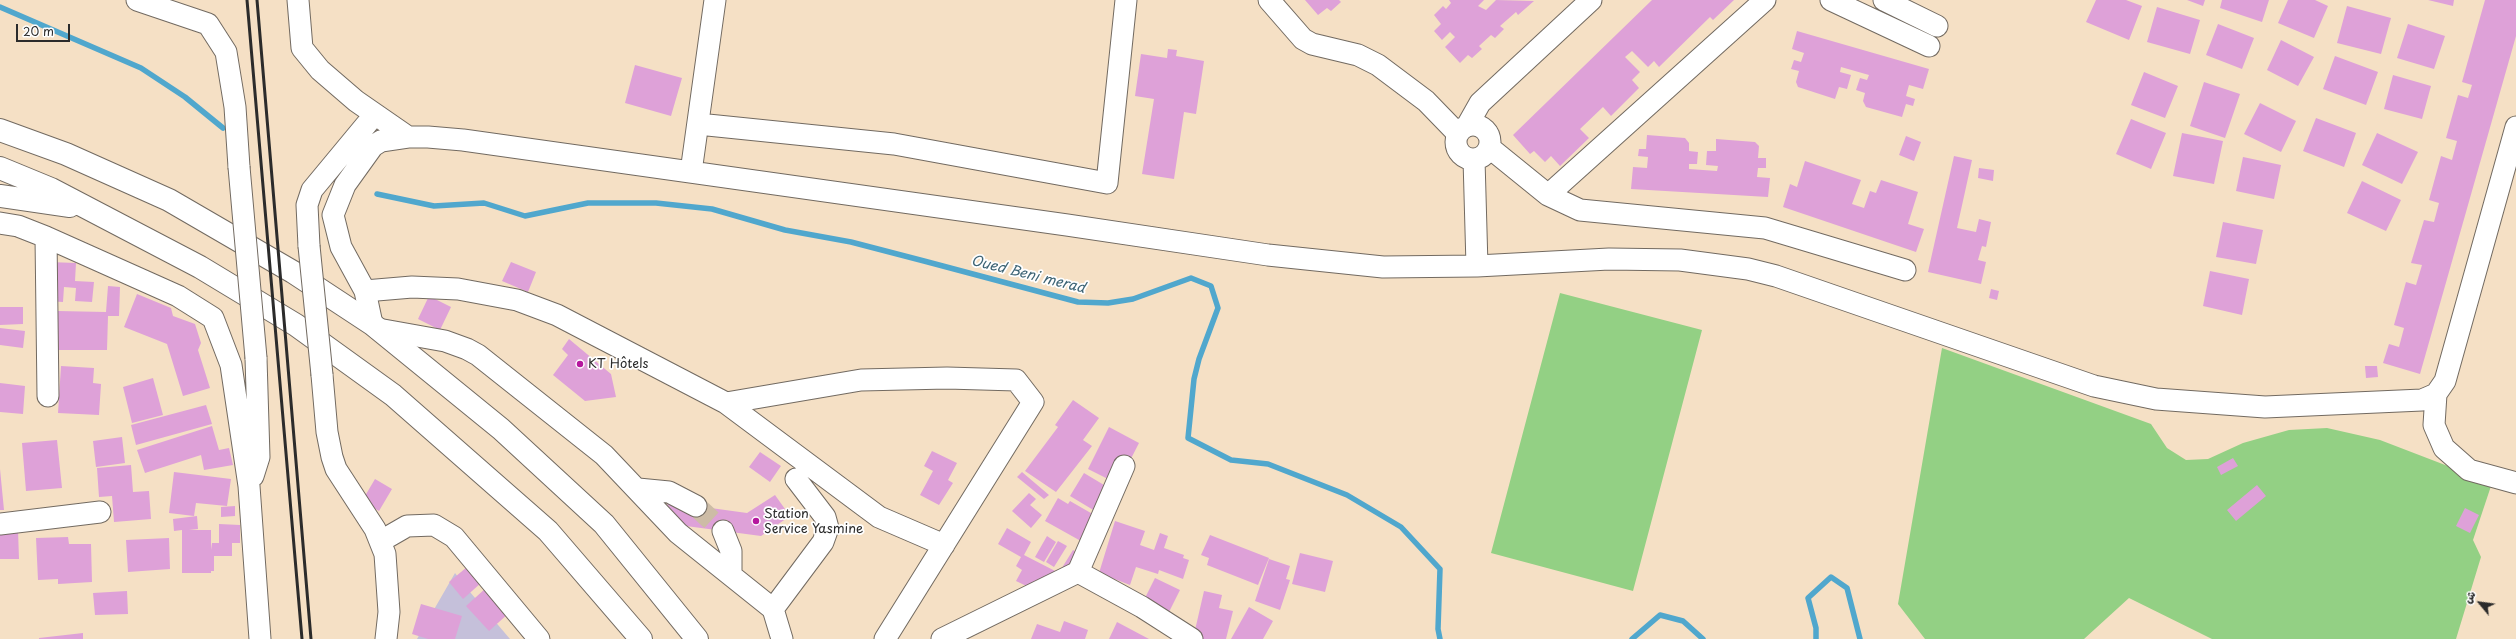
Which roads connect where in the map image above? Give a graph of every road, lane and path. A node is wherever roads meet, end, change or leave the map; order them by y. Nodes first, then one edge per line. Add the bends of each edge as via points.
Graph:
1 (137, 0) edge
2 (298, 0) edge
3 (715, 0) edge
4 (1126, 0) edge
5 (1269, 0) edge
6 (1591, 0) edge
7 (1765, 0) edge
8 (1831, 0) edge
9 (1884, 0) edge
10 (1937, 26) dead end
11 (1929, 46) dead end
12 (374, 114) junction
13 (698, 124) junction
14 (2516, 127) edge
15 (0, 130) edge
16 (1462, 130) junction
17 (408, 137) junction
18 (1482, 153) junction
19 (0, 168) edge
20 (691, 172) junction
21 (1548, 195) junction
22 (0, 196) edge
23 (89, 208) junction
24 (0, 223) edge
25 (46, 237) junction
26 (1477, 266) junction
27 (1905, 270) dead end
28 (365, 292) junction
29 (375, 326) junction
30 (2436, 394) junction
31 (48, 396) dead end
32 (726, 403) junction
33 (1124, 466) dead end
34 (796, 479) dead end
35 (2516, 483) edge
36 (250, 486) junction
37 (638, 489) junction
38 (696, 506) tunnel mouth
39 (100, 512) dead end
40 (0, 524) edge
41 (723, 531) tunnel mouth
42 (381, 541) junction
43 (944, 545) junction
44 (1078, 572) junction
45 (732, 576) junction
46 (773, 609) junction
47 (260, 639) edge
48 (386, 639) edge
49 (538, 639) edge
50 (641, 639) edge
51 (697, 639) edge
52 (782, 639) edge
53 (885, 639) edge
54 (942, 639) edge
55 (1192, 639) edge

1 - 36 street, bridge via 208,24 226,52 235,107 256,358 259,457
2 - 12 street via 302,48 320,70
3 - 13 street
4 - 13 street via 1107,183 894,144
5 - 16 street via 1303,39 1312,44 1358,55 1378,65
6 - 16 street via 1480,103
7 - 21 street
8 - 11 street
9 - 10 street
12 - 17 street
12 - 42 street, bridge via 312,190 307,205 327,432 332,457 336,468
13 - 20 street
14 - 30 street via 2445,381
15 - 29 highway via 66,154 169,200 293,272
16 - 18 street via 1456,146 1459,151 1468,159
16 - 18 street via 1479,126 1484,128 1490,137
17 - 20 street via 463,140
17 - 28 street via 380,141 373,146 345,185 333,215 342,247
18 - 21 street
18 - 26 street
19 - 23 highway
20 - 26 street via 1268,255 1383,267
21 - 27 street via 1580,210 1765,228
22 - 23 highway
23 - 50 highway via 200,267 296,325 393,395 548,531
24 - 25 street via 18,226
25 - 31 street
25 - 36 street via 178,296 213,318 231,365
26 - 30 street via 1609,259 1680,260 1748,269 1784,279 2094,386 2156,399 2265,407 2422,400
28 - 29 street
28 - 32 street via 412,287 458,289 517,300 557,315
29 - 37 street via 445,341 467,349 594,446
29 - 51 highway via 501,429 604,524
30 - 35 street via 2434,425 2444,448 2469,470
32 - 43 street via 879,517
32 - 43 street via 861,380 1016,380 1033,402
33 - 44 street
34 - 46 street via 825,517 828,528 823,542
36 - 47 street
37 - 38 street via 669,492
37 - 45 street via 678,533
39 - 40 street
41 - 45 street via 731,551
42 - 48 street via 385,554 388,592
42 - 49 street via 407,526 434,525 454,537
43 - 53 street
44 - 54 street
44 - 55 street via 1142,606
45 - 46 street
46 - 52 street

